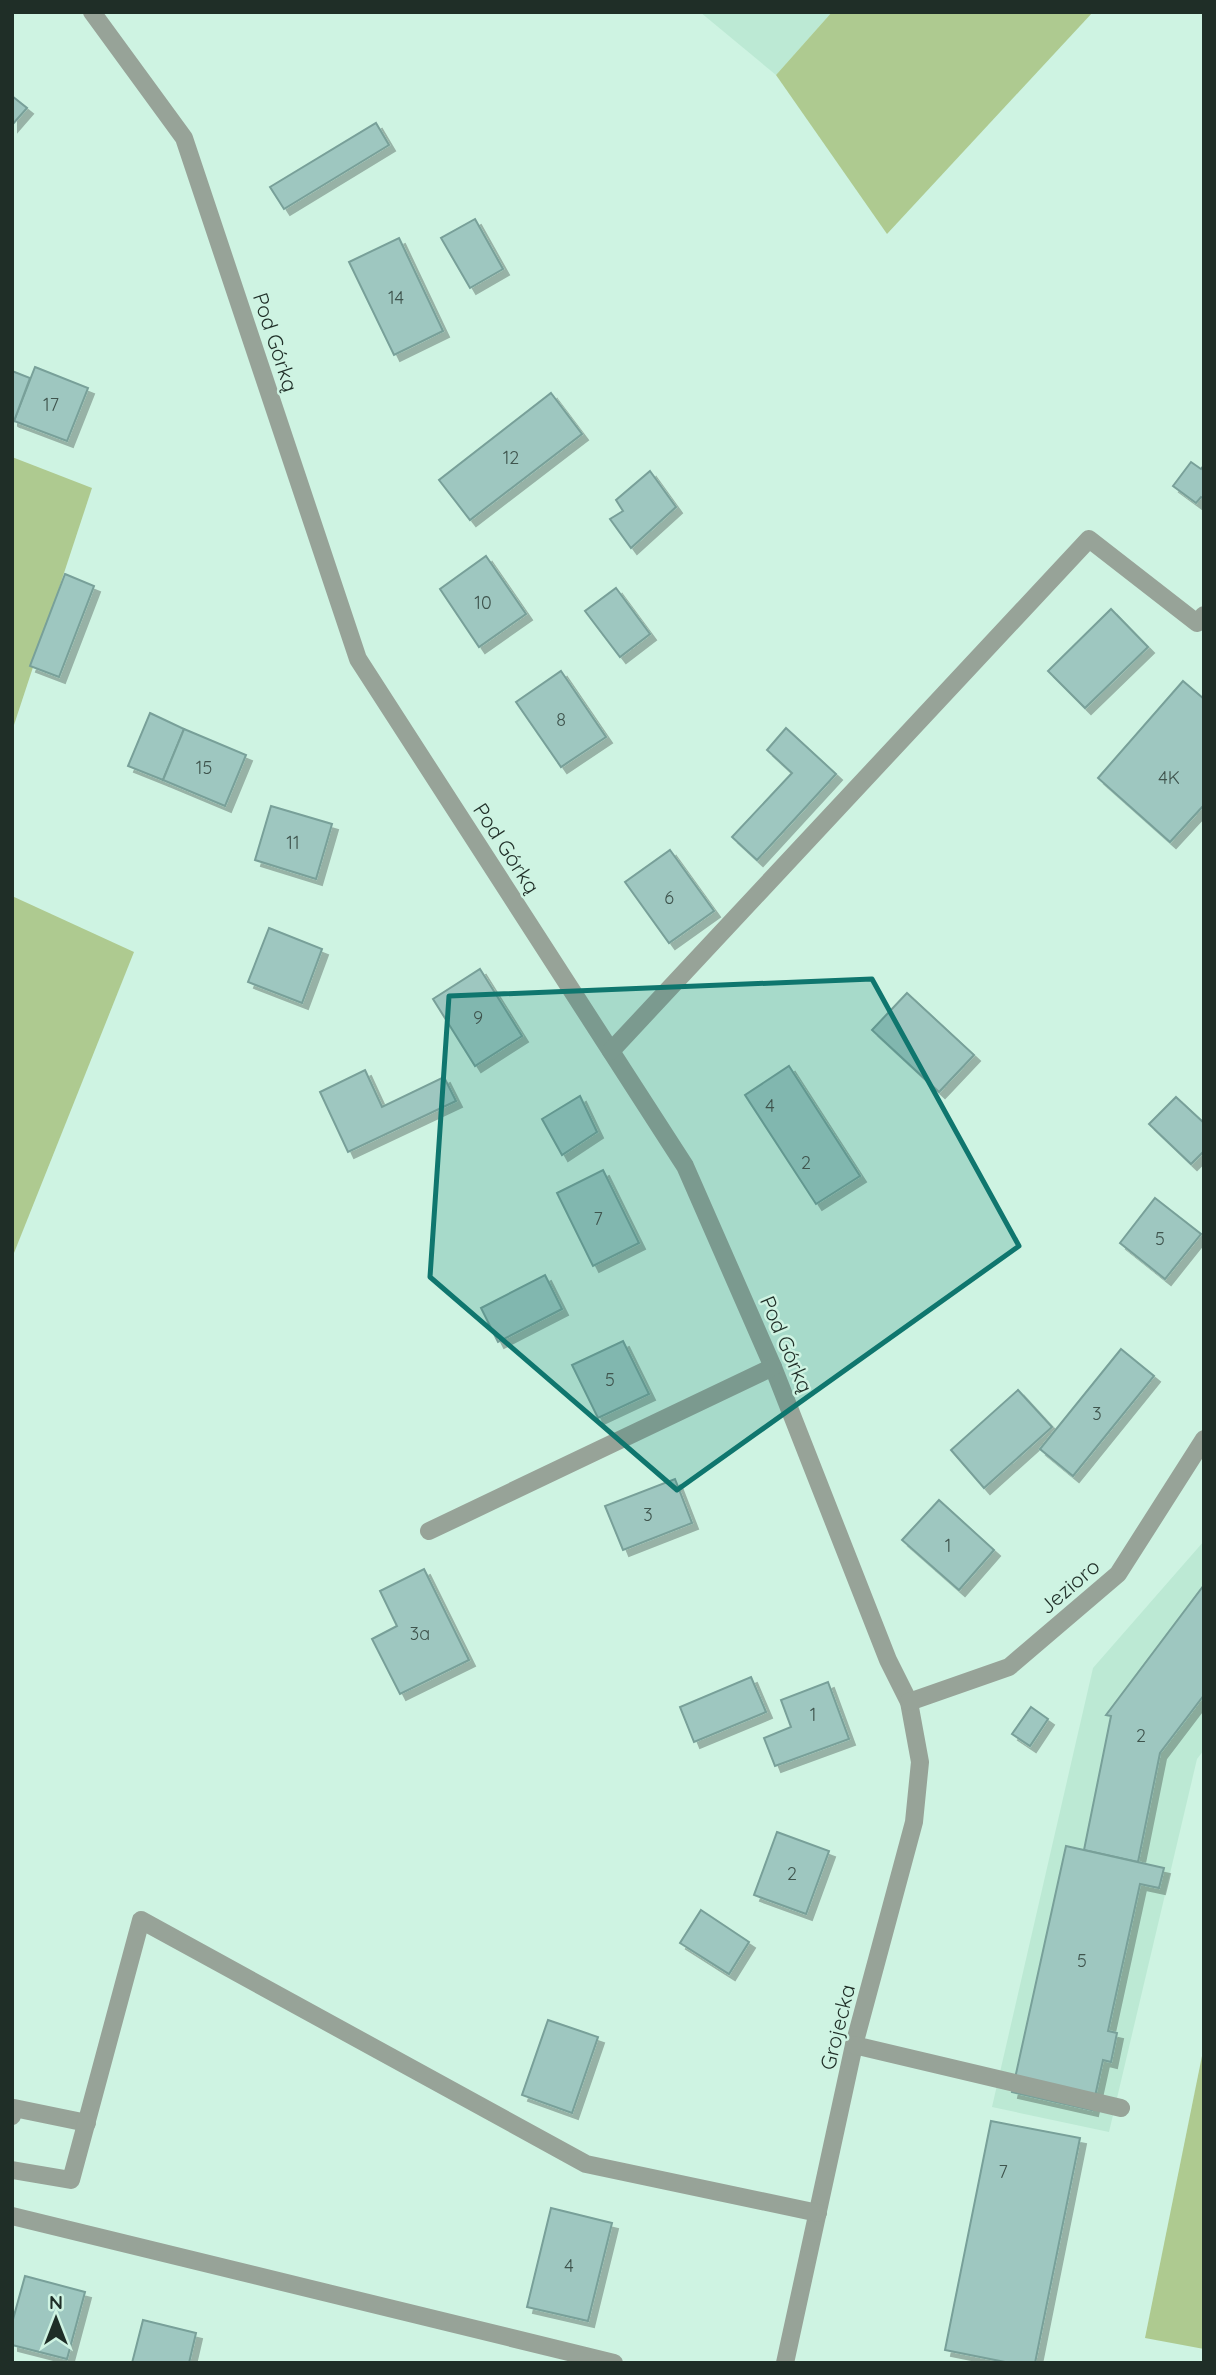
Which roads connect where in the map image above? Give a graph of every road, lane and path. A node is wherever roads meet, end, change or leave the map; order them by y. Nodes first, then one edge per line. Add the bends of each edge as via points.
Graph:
1 (92, 12) edge
2 (1204, 615) edge
3 (611, 1051) junction
4 (774, 1367) junction
5 (1204, 1439) edge
6 (429, 1531) dead end
7 (909, 1702) junction
8 (854, 2045) junction
9 (1121, 2108) dead end
10 (12, 2116) edge
11 (87, 2123) junction
12 (12, 2170) edge
13 (818, 2213) junction
14 (12, 2216) edge
15 (614, 2363) edge
16 (785, 2363) edge

1 - 3 street, Pod Górką via 184,138 358,659
2 - 3 street via 1197,622 1089,540
3 - 4 street, Pod Górką via 685,1166
4 - 6 street
4 - 7 street, Pod Górką via 888,1660
5 - 7 street, Jezioro via 1118,1574 1009,1667
7 - 8 street, Grojecka via 920,1762 914,1822
8 - 9 street
8 - 13 street, Grojecka
10 - 11 street via 14,2108
11 - 12 street via 71,2180
11 - 13 street via 141,1920 586,2164
13 - 16 street, Grojecka
14 - 15 street

